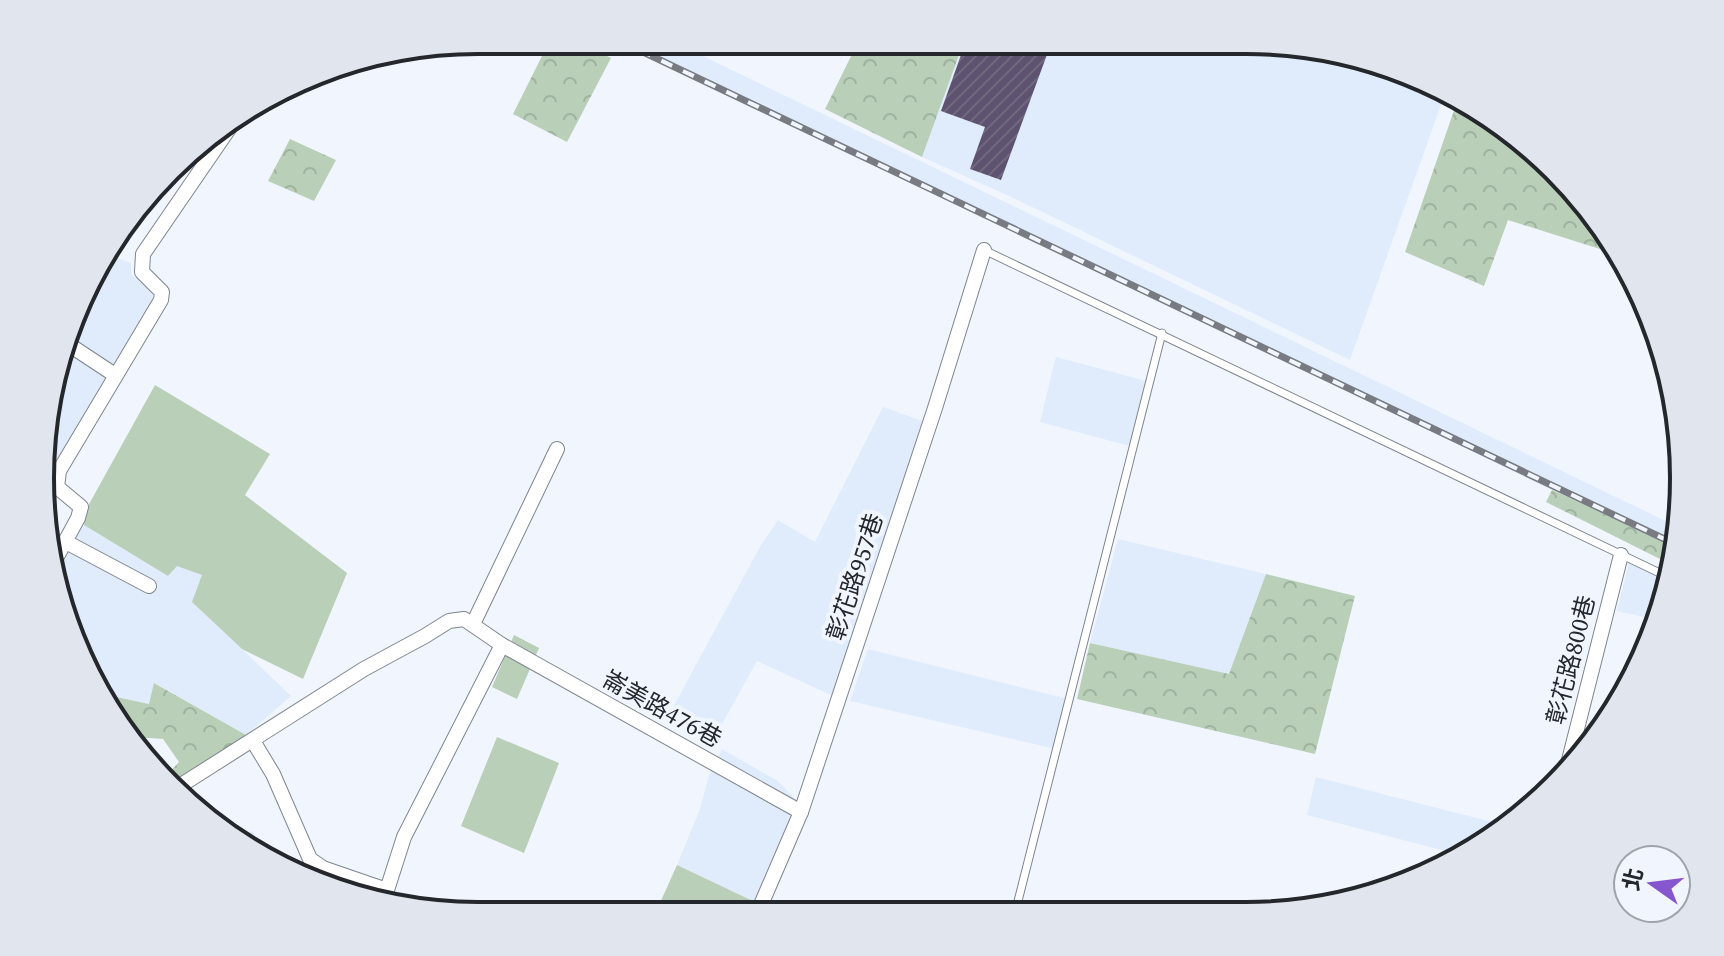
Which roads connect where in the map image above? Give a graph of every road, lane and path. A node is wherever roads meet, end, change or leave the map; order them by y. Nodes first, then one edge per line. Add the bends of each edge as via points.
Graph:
1 (220, 142) edge
2 (984, 250) joint
3 (1162, 333) junction
4 (75, 348) edge
5 (115, 375) junction
6 (557, 449) dead end
7 (66, 542) junction
8 (61, 551) edge
9 (1621, 555) junction
10 (1659, 573) edge
11 (149, 586) dead end
12 (473, 624) junction
13 (502, 645) junction
14 (253, 741) junction
15 (1572, 749) edge
16 (184, 784) edge
17 (801, 812) junction
18 (323, 868) junction
19 (326, 874) edge
20 (762, 902) edge
21 (1018, 902) edge

1 - 5 street via 143,254 142,272 162,292 161,300
2 - 3 lane
2 - 17 street, 彰花路957巷
3 - 9 lane
3 - 21 lane
4 - 5 street
5 - 7 street via 56,480 57,487 81,507
6 - 12 street
7 - 8 street
7 - 11 street
9 - 10 lane
9 - 15 street, 彰花路800巷
12 - 13 street, 崙美路476巷
12 - 14 street via 464,619 439,626
13 - 17 street, 崙美路476巷
13 - 18 street via 404,837 387,890
14 - 16 street
14 - 18 street via 310,859
17 - 20 street, 彰花路957巷
18 - 19 street

